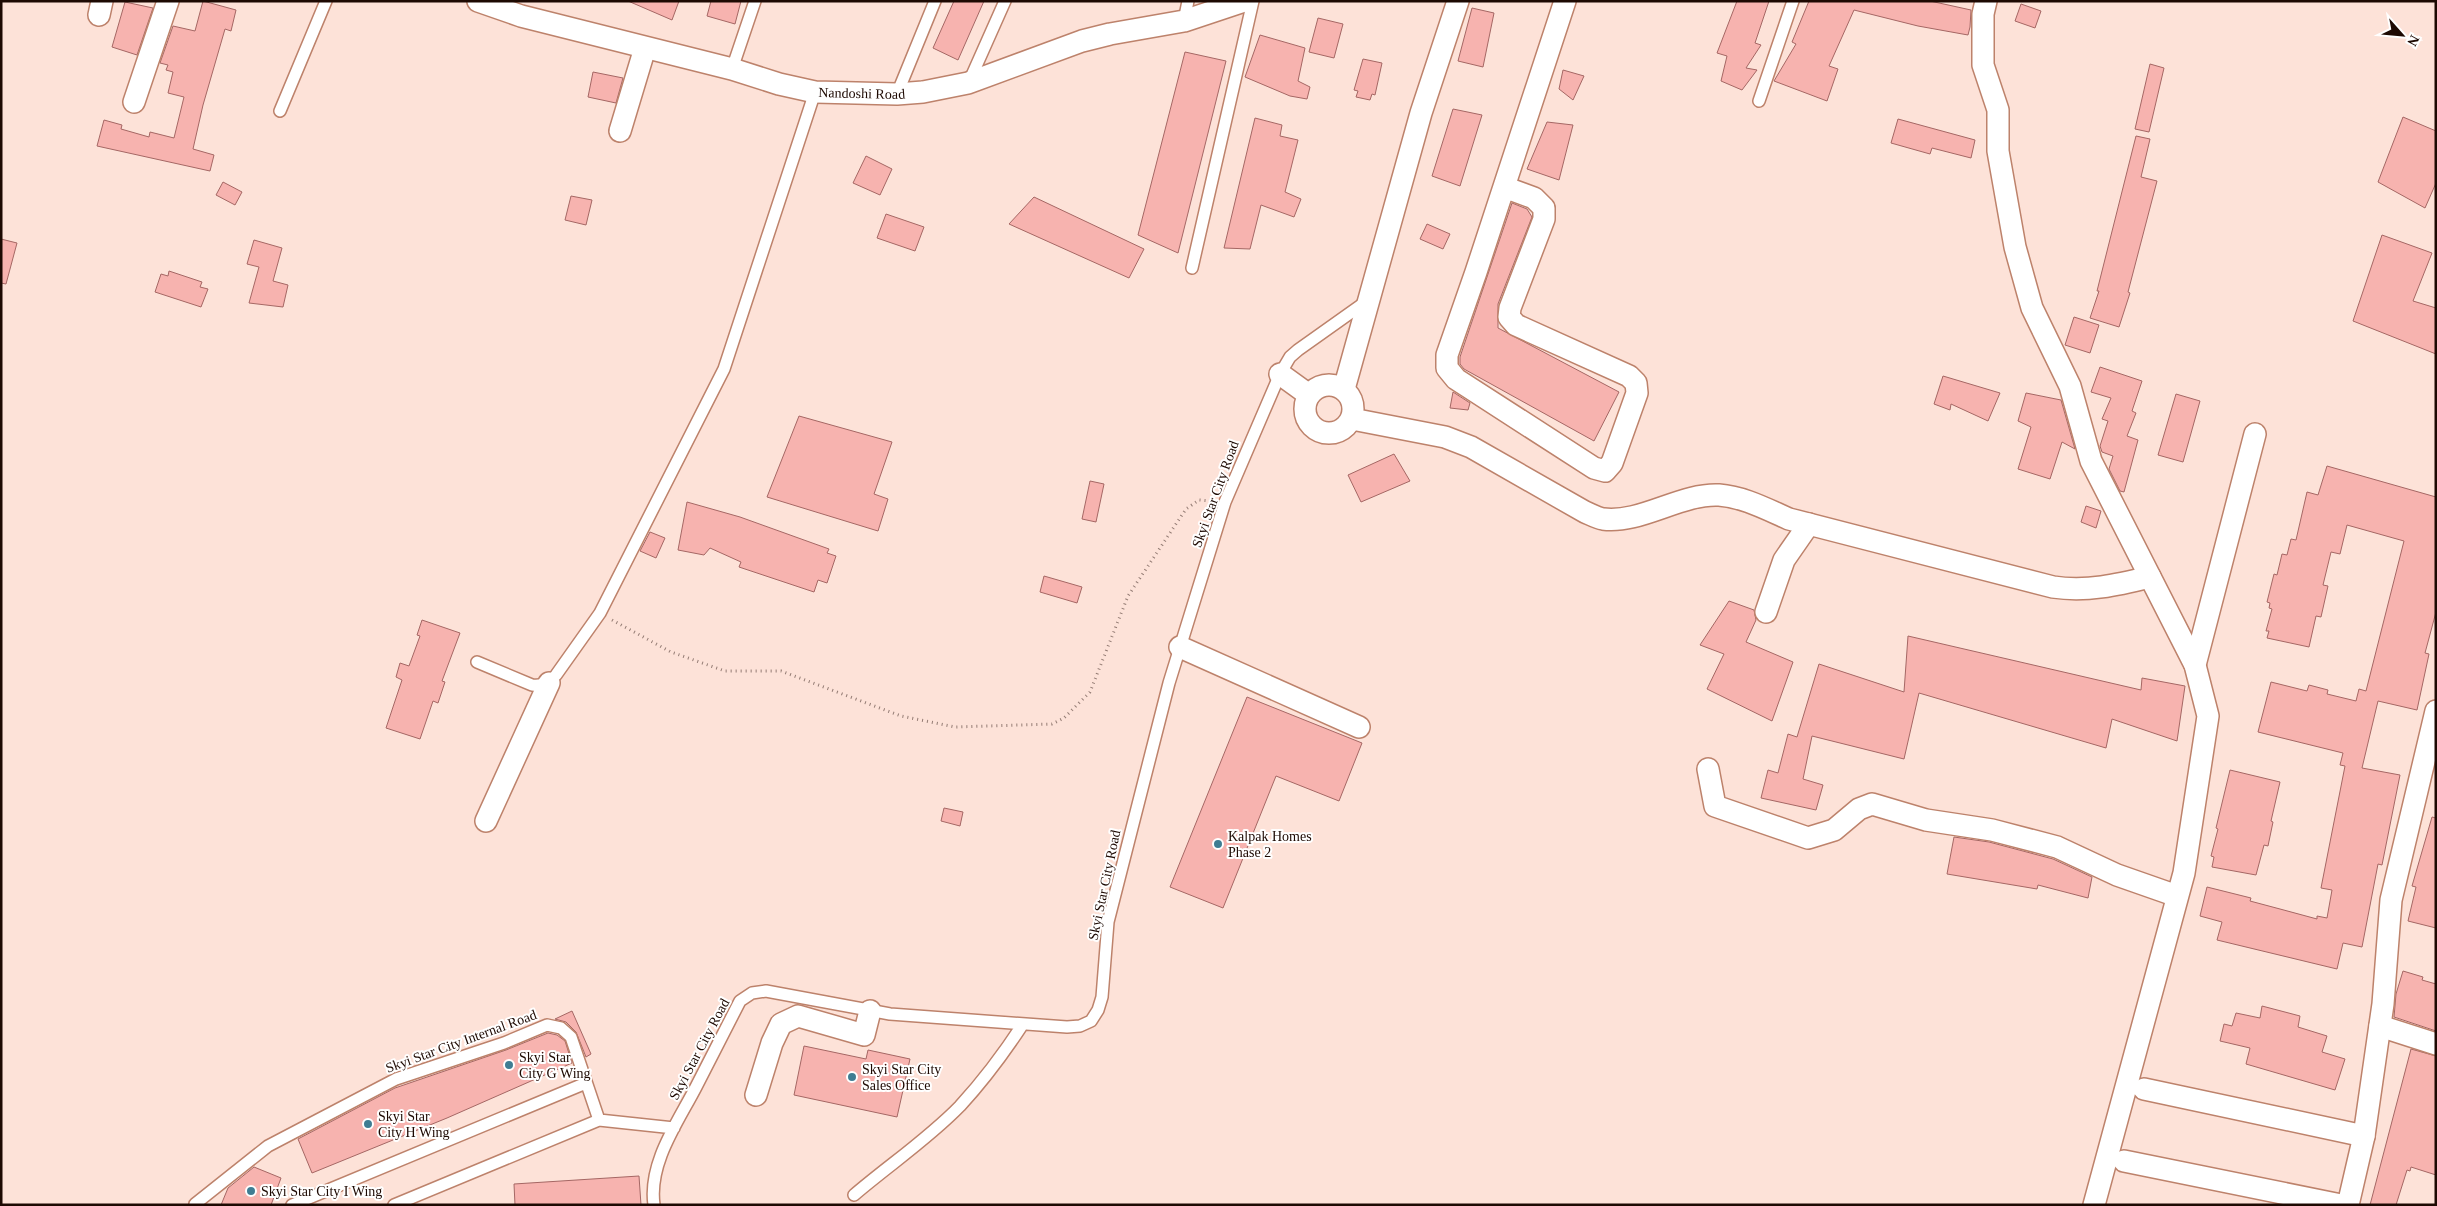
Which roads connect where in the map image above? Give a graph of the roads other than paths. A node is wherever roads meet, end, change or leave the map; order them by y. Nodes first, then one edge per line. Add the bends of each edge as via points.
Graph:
1 (168, 1) edge
2 (326, 1) edge
3 (478, 1) edge
4 (755, 1) edge
5 (936, 1) edge
6 (1005, 1) edge
7 (1244, 1) edge
8 (1253, 1) edge
9 (1458, 1) edge
10 (1565, 1) edge
11 (1794, 1) edge
12 (1986, 1) edge
13 (1186, 11) edge
14 (645, 48) junction
15 (732, 69) junction
16 (968, 83) junction
17 (815, 92) junction
18 (898, 94) junction
19 (1760, 101) dead end
20 (134, 102) dead end
21 (280, 111) dead end
22 (620, 131) dead end
23 (1504, 187) junction
24 (1192, 268) dead end
25 (1369, 300) junction
26 (1280, 374) junction
27 (1344, 389) junction
28 (1309, 395) junction
29 (1352, 419) junction
30 (2255, 434) dead end
31 (1809, 524) junction
32 (2150, 577) junction
33 (1766, 612) dead end
34 (1180, 647) junction
35 (476, 662) dead end
36 (2195, 665) junction
37 (549, 683) junction
38 (2436, 711) edge
39 (1359, 727) dead end
40 (1708, 769) dead end
41 (486, 821) dead end
42 (2177, 896) junction
43 (870, 1011) junction
44 (1023, 1024) junction
45 (2380, 1026) junction
46 (2436, 1044) edge
47 (586, 1082) junction
48 (2144, 1088) dead end
49 (756, 1094) dead end
50 (599, 1120) junction
51 (674, 1128) junction
52 (2364, 1136) junction
53 (2124, 1161) dead end
54 (854, 1195) dead end
55 (195, 1204) edge
56 (292, 1205) edge
57 (394, 1205) edge
58 (654, 1205) edge
59 (2094, 1205) edge
60 (2341, 1205) edge
61 (2348, 1205) edge

1 - 20 street
2 - 21 lane
3 - 14 street, Nandoshi Road via 521,16
4 - 15 lane
5 - 18 lane
6 - 16 lane
7 - 13 street, Nandoshi Road
8 - 24 lane
9 - 25 street via 1421,113
10 - 23 street
11 - 19 lane
12 - 32 street via 1983,65 1998,110 1998,151 2015,247 2032,308 2070,386 2092,461
13 - 16 street, Nandoshi Road via 1082,42
14 - 15 street, Nandoshi Road
14 - 22 street
15 - 17 street, Nandoshi Road
16 - 18 street, Nandoshi Road
17 - 18 street, Nandoshi Road
17 - 37 lane via 724,369 600,613
23 - 23 street via 1447,355 1447,368 1456,379 1594,468 1605,471 1612,463 1637,393 1636,384 1629,376 1516,325 1509,317 1544,220 1544,208 1534,198
25 - 26 lane, Skyi Star City Road via 1298,350
25 - 27 street
26 - 28 street
26 - 34 lane, Skyi Star City Road via 1225,502
27 - 28 street via 1329,384
27 - 29 street via 1353,403
28 - 29 street via 1306,418 1316,430 1340,431
29 - 31 street via 1445,436 1471,447 1601,519 1628,517 1698,497 1718,495 1751,502 1788,519
30 - 36 street
31 - 32 street via 2053,587 2098,588
31 - 33 street via 1784,560
32 - 36 street
34 - 39 street
34 - 44 lane, Skyi Star City Road via 1108,922 1102,997 1098,1010 1091,1021 1080,1026
35 - 37 lane via 532,685
36 - 42 street via 2208,716 2193,824
37 - 41 street
38 - 45 street via 2391,900
40 - 42 street via 1716,806 1808,838 1834,830 1859,809 1872,804 1926,820 1992,830 2058,847 2117,875
42 - 59 street
43 - 44 lane, Skyi Star City Road
43 - 49 street via 864,1035 798,1016 781,1024
43 - 51 lane, Skyi Star City Road via 766,991 752,993 740,1001
44 - 54 lane via 998,1062 959,1106
45 - 46 street
45 - 52 street
47 - 50 lane, Skyi Star City Internal Road
47 - 55 lane, Skyi Star City Internal Road via 571,1037 561,1028 547,1025 396,1079 268,1146
47 - 56 lane
48 - 52 street
50 - 51 lane
50 - 57 lane
51 - 58 lane, Skyi Star City Road via 656,1172
52 - 61 street
53 - 60 street

